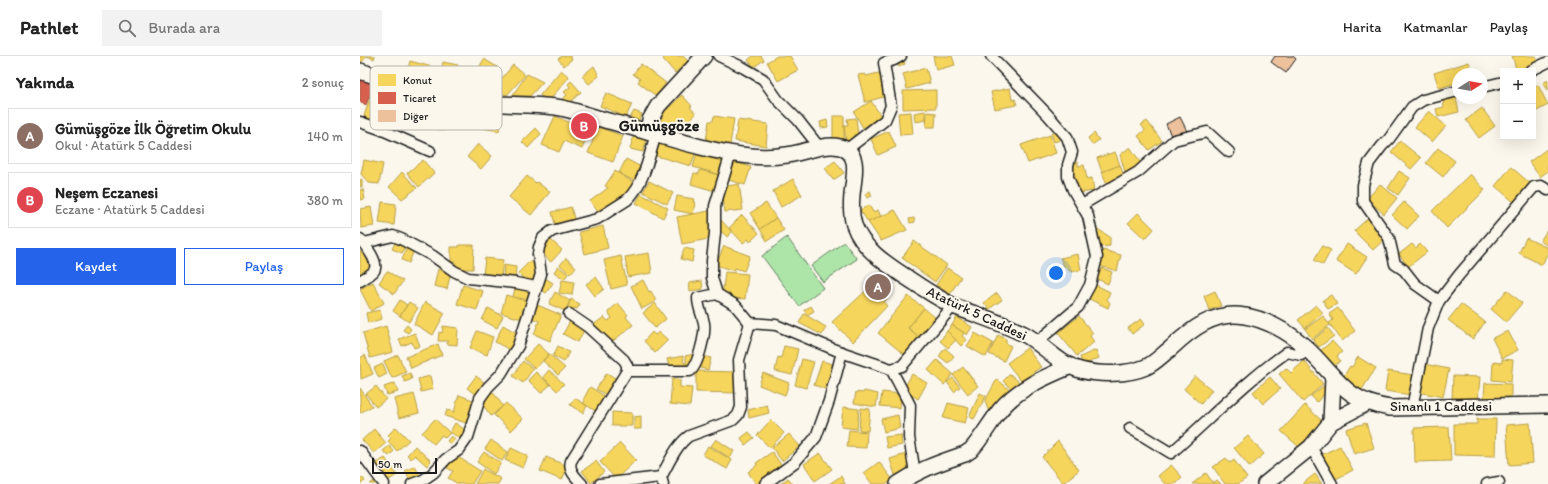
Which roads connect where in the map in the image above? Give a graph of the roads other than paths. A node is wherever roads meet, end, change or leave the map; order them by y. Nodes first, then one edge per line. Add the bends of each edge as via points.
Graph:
1 (704, 56) edge
2 (719, 56) edge
3 (900, 56) edge
4 (991, 56) edge
5 (1548, 62) edge
6 (1536, 68) edge
7 (360, 71) edge
8 (370, 75) edge
9 (1500, 83) edge
10 (1488, 85) edge
11 (1452, 92) edge
12 (502, 105) edge
13 (360, 122) edge
14 (370, 125) edge
15 (384, 130) edge
16 (652, 133) junction
17 (820, 148) junction
18 (846, 150) junction
19 (430, 151) dead end
20 (1229, 152) dead end
21 (731, 153) junction
22 (1548, 190) edge
23 (1082, 205) junction
24 (362, 241) edge
25 (360, 281) edge
26 (536, 287) junction
27 (718, 294) junction
28 (1439, 301) junction
29 (953, 306) junction
30 (569, 314) dead end
31 (750, 323) junction
32 (1037, 342) junction
33 (1308, 350) junction
34 (842, 352) junction
35 (1071, 366) junction
36 (891, 369) junction
37 (627, 371) junction
38 (1333, 378) junction
39 (1368, 403) junction
40 (1548, 405) edge
41 (1412, 408) junction
42 (1331, 422) junction
43 (1130, 428) dead end
44 (1311, 447) junction
45 (360, 451) edge
46 (915, 473) junction
47 (662, 480) edge
48 (1499, 482) dead end
49 (384, 484) edge
50 (412, 484) edge
51 (582, 484) edge
52 (600, 484) edge
53 (765, 484) edge
54 (898, 484) edge
55 (1265, 484) edge
56 (1332, 484) edge
57 (1487, 484) edge

1 - 16 main road via 658,106 650,120
2 - 17 street via 763,80
3 - 18 street via 884,63 891,106 885,120
4 - 23 street via 1067,137 1072,152 1068,177
5 - 6 street
7 - 8 main road
9 - 10 street
11 - 28 street via 1423,100 1412,108 1369,163 1363,185 1363,201 1389,238 1395,264 1404,270 1415,284
12 - 16 main road via 556,107
13 - 14 street
15 - 19 street
16 - 21 main road
16 - 26 street via 642,175 631,197 597,219 552,231 543,238 538,254 541,274
17 - 18 main road via 834,147
17 - 21 main road via 785,156
18 - 29 main road, Atatürk 5 Caddesi via 856,166 852,215 856,230 865,244 908,279
20 - 23 street via 1207,132 1174,140 1138,172
21 - 27 street via 715,206 711,271
22 - 28 street via 1540,186 1534,187
23 - 32 street via 1088,216 1097,257 1090,285 1078,307
24 - 25 street via 372,255 375,269
24 - 26 street via 393,236 468,278
26 - 50 street via 520,342 501,374 480,398 468,437 459,450 433,473
27 - 31 street via 736,305
27 - 37 street via 698,298 704,323 703,339 694,368 690,371
28 - 41 street via 1428,328
29 - 32 main road, Atatürk 5 Caddesi via 1004,325
29 - 36 street via 902,366
30 - 37 street via 588,327 626,363
31 - 34 street via 776,325
31 - 47 street via 739,360 741,408 738,415 733,420 685,439 678,446
32 - 35 main road, Atatürk 5 Caddesi
33 - 35 main road, Sinanlı 1 Caddesi via 1292,337 1268,324 1246,316 1229,315 1198,326 1144,368 1101,373
33 - 38 main road, Sinanlı 1 Caddesi
33 - 43 street via 1301,355 1287,352 1261,371 1171,453
34 - 36 street
34 - 53 street via 816,437 795,462
35 - 46 main road via 1035,382 1014,397 966,454
36 - 46 street via 910,405 909,437
37 - 51 street via 570,465 572,472
38 - 39 main road, Sinanlı 1 Caddesi via 1343,388
38 - 42 main road
39 - 41 main road, Sinanlı 1 Caddesi via 1390,408
39 - 42 main road
40 - 41 main road, Sinanlı 1 Caddesi
42 - 44 main road
44 - 55 main road
44 - 56 street
45 - 49 street
46 - 54 main road
47 - 52 street
48 - 57 street

